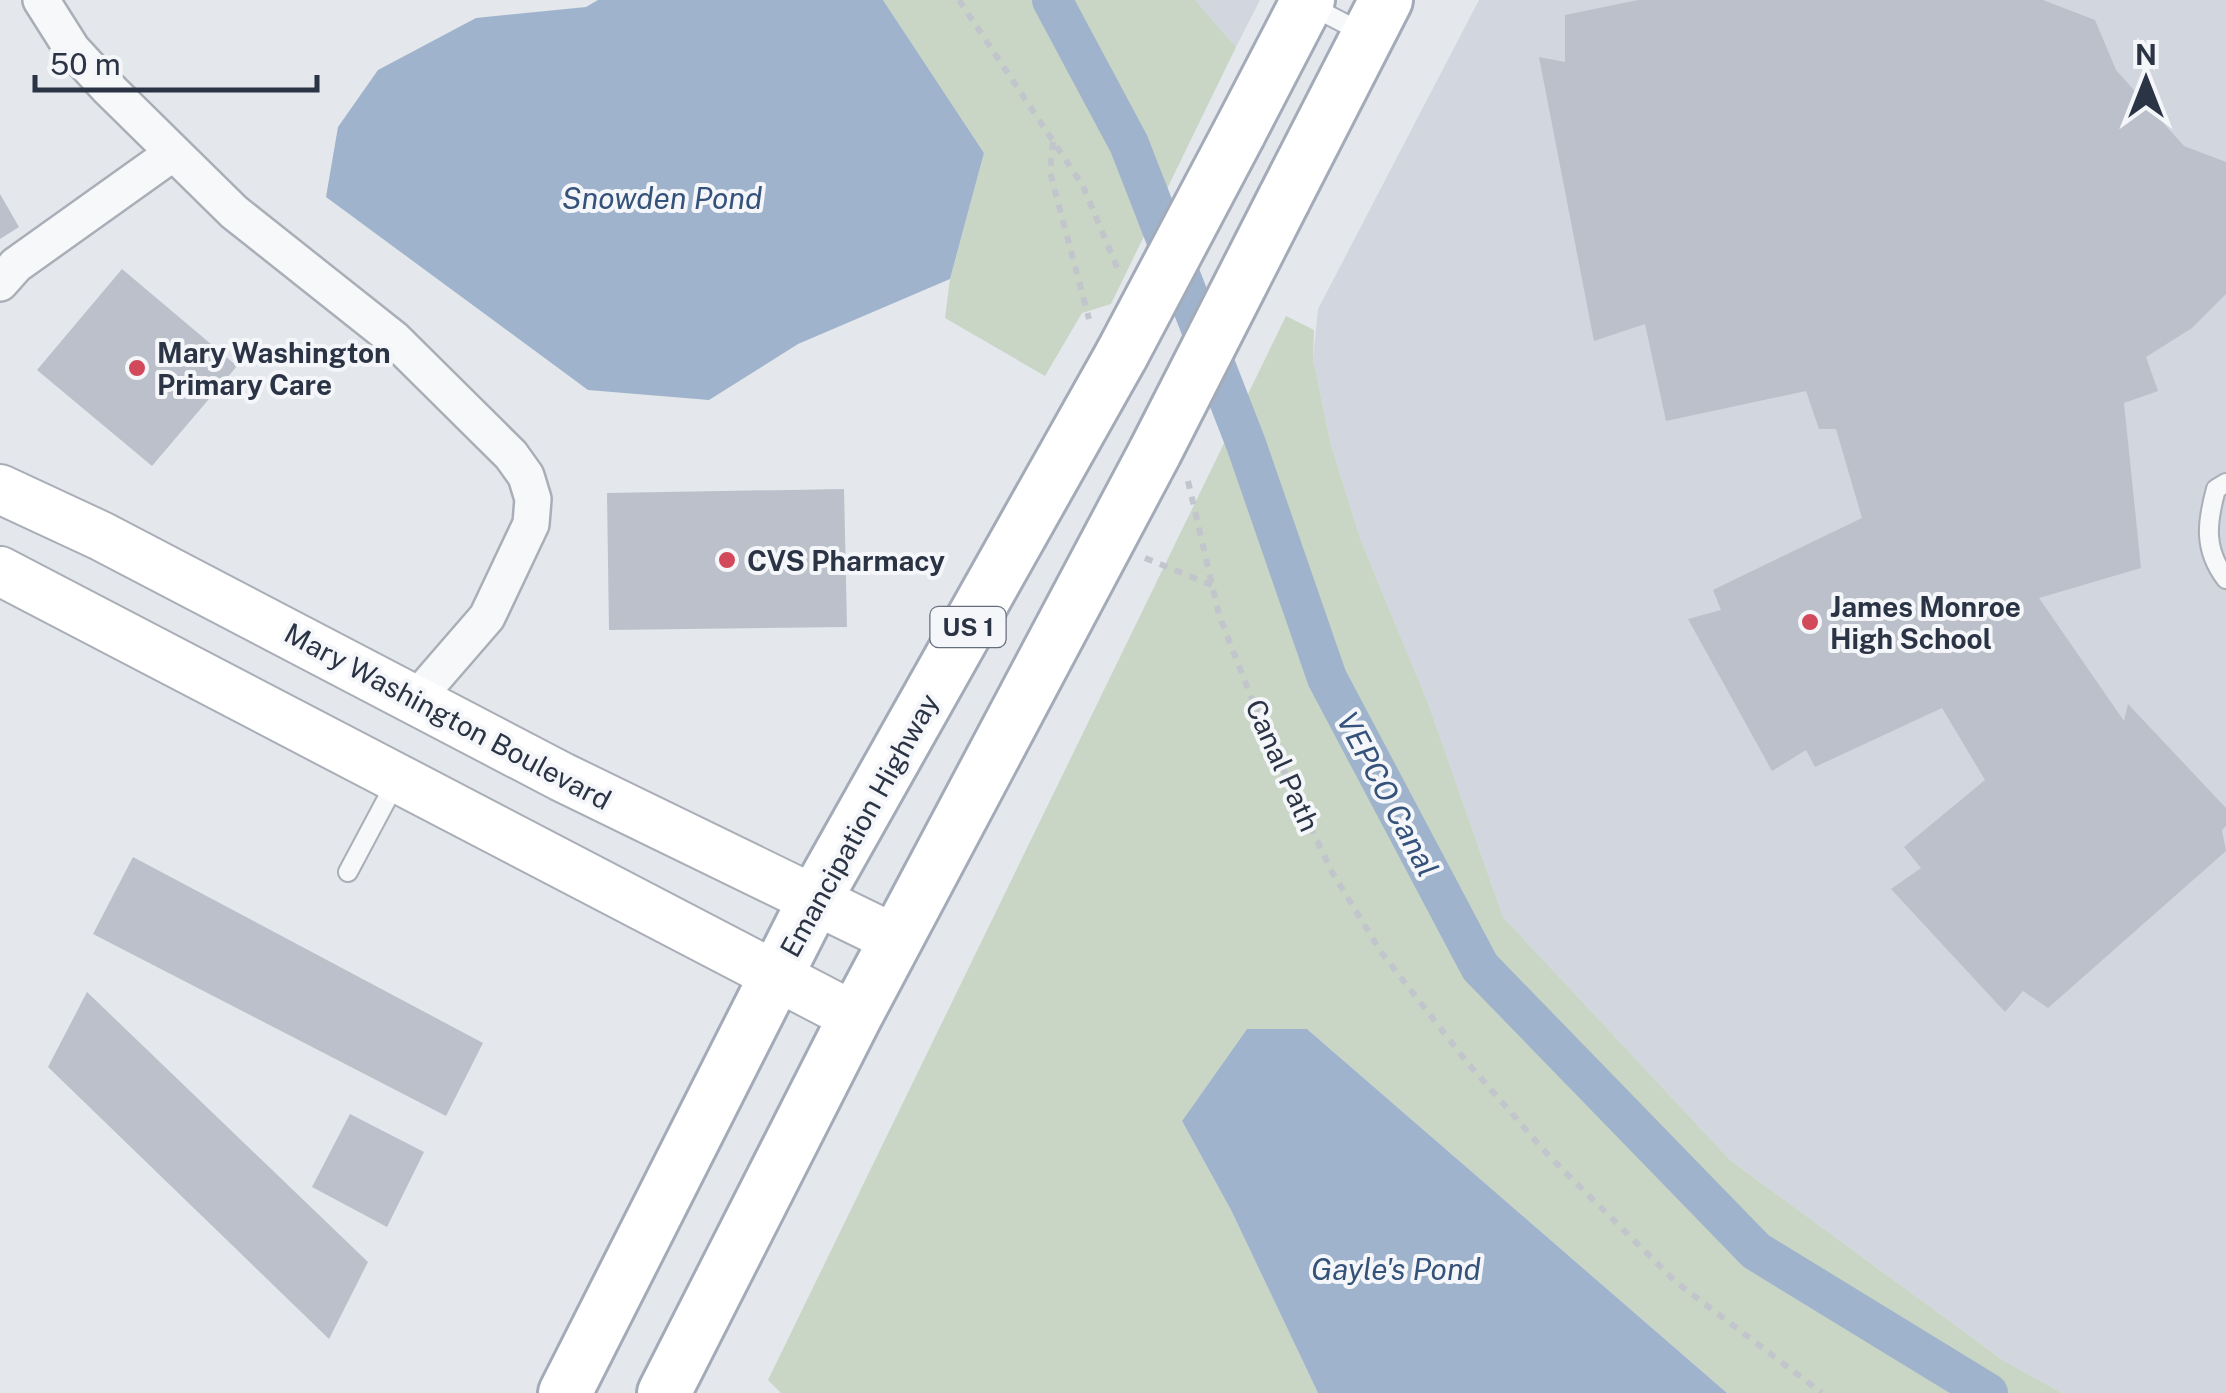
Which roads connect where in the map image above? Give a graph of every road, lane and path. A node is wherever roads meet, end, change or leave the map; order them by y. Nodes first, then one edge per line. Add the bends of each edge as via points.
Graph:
1 (41, 0) edge
2 (960, 0) edge
3 (1305, 1) edge
4 (1376, 18) edge
5 (1053, 141) junction
6 (173, 152) junction
7 (1121, 277) dead end
8 (0, 283) edge
9 (1106, 339) junction
10 (1170, 460) junction
11 (2226, 483) edge
12 (0, 488) edge
13 (1139, 555) dead end
14 (0, 571) edge
15 (2226, 579) edge
16 (1212, 585) junction
17 (416, 699) junction
18 (397, 779) junction
19 (348, 872) dead end
20 (814, 901) junction
21 (897, 940) junction
22 (778, 975) junction
23 (855, 1017) junction
24 (565, 1393) edge
25 (664, 1393) edge
26 (1822, 1393) edge

1 - 6 street via 72,48
2 - 5 path
3 - 4 lane
3 - 9 main road, Emancipation Highway / US 1, bridge via 1238,132
4 - 10 main road, US 1, bridge via 1284,199
5 - 7 path via 1083,186
5 - 9 path via 1050,172
6 - 8 street
6 - 17 street via 234,212 394,339 526,476 533,499 530,524 494,601
9 - 20 main road, Emancipation Highway / US 1
10 - 16 path, Canal Path
10 - 21 main road, US 1
11 - 15 lane via 2216,489 2206,526
12 - 17 street, Mary Washington Boulevard
13 - 16 path
14 - 18 street
16 - 26 path, Canal Path via 1263,727 1332,872 1381,952 1549,1156 1676,1282
17 - 20 street, Mary Washington Boulevard
18 - 19 lane
18 - 22 street
20 - 21 street, Mary Washington Boulevard
20 - 22 main road, Emancipation Highway / US 1
21 - 23 main road, US 1
22 - 23 street
22 - 24 main road, Emancipation Highway / US 1
23 - 25 main road, US 1

